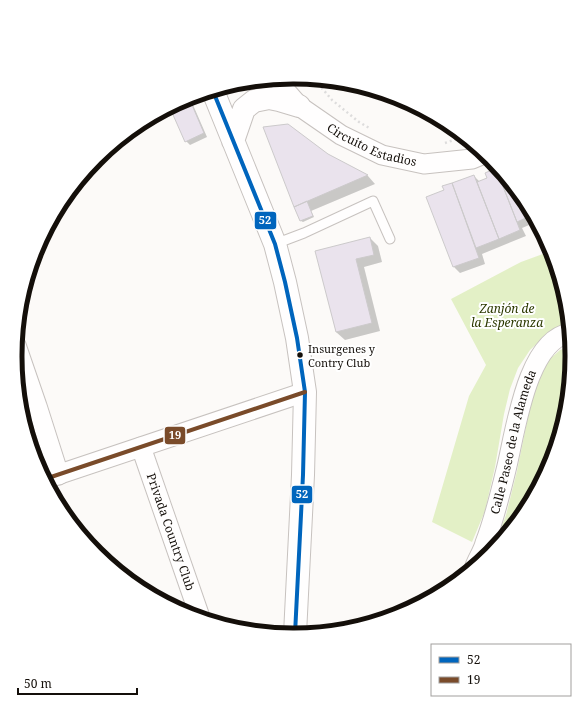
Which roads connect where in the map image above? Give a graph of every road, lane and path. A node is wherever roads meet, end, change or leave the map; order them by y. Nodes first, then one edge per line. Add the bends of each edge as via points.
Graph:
1 (282, 85) edge
2 (320, 86) edge
3 (223, 94) edge
4 (215, 96) edge
5 (299, 106) junction
6 (372, 129) dead end
7 (456, 139) edge
8 (233, 142) junction
9 (442, 144) dead end
10 (478, 157) edge
11 (390, 239) dead end
12 (275, 244) junction
13 (564, 334) edge
14 (22, 364) edge
15 (305, 392) junction
16 (141, 447) junction
17 (52, 477) edge
18 (482, 551) edge
19 (198, 610) edge
20 (294, 628) edge

1 - 5 street, Circuito Estadios
2 - 6 path via 332,100
3 - 8 highway
4 - 8 highway
5 - 8 highway via 270,98 254,101 244,109
5 - 10 street, Circuito Estadios via 341,135 382,155 424,164
7 - 9 path
8 - 12 highway
11 - 12 lane via 373,201
12 - 15 highway via 297,338
13 - 18 street, Calle Paseo de la Alameda via 548,345 535,364 525,389 497,503
14 - 17 street via 37,406
15 - 16 street
15 - 20 highway
16 - 17 street
16 - 19 street, Privada Country Club

